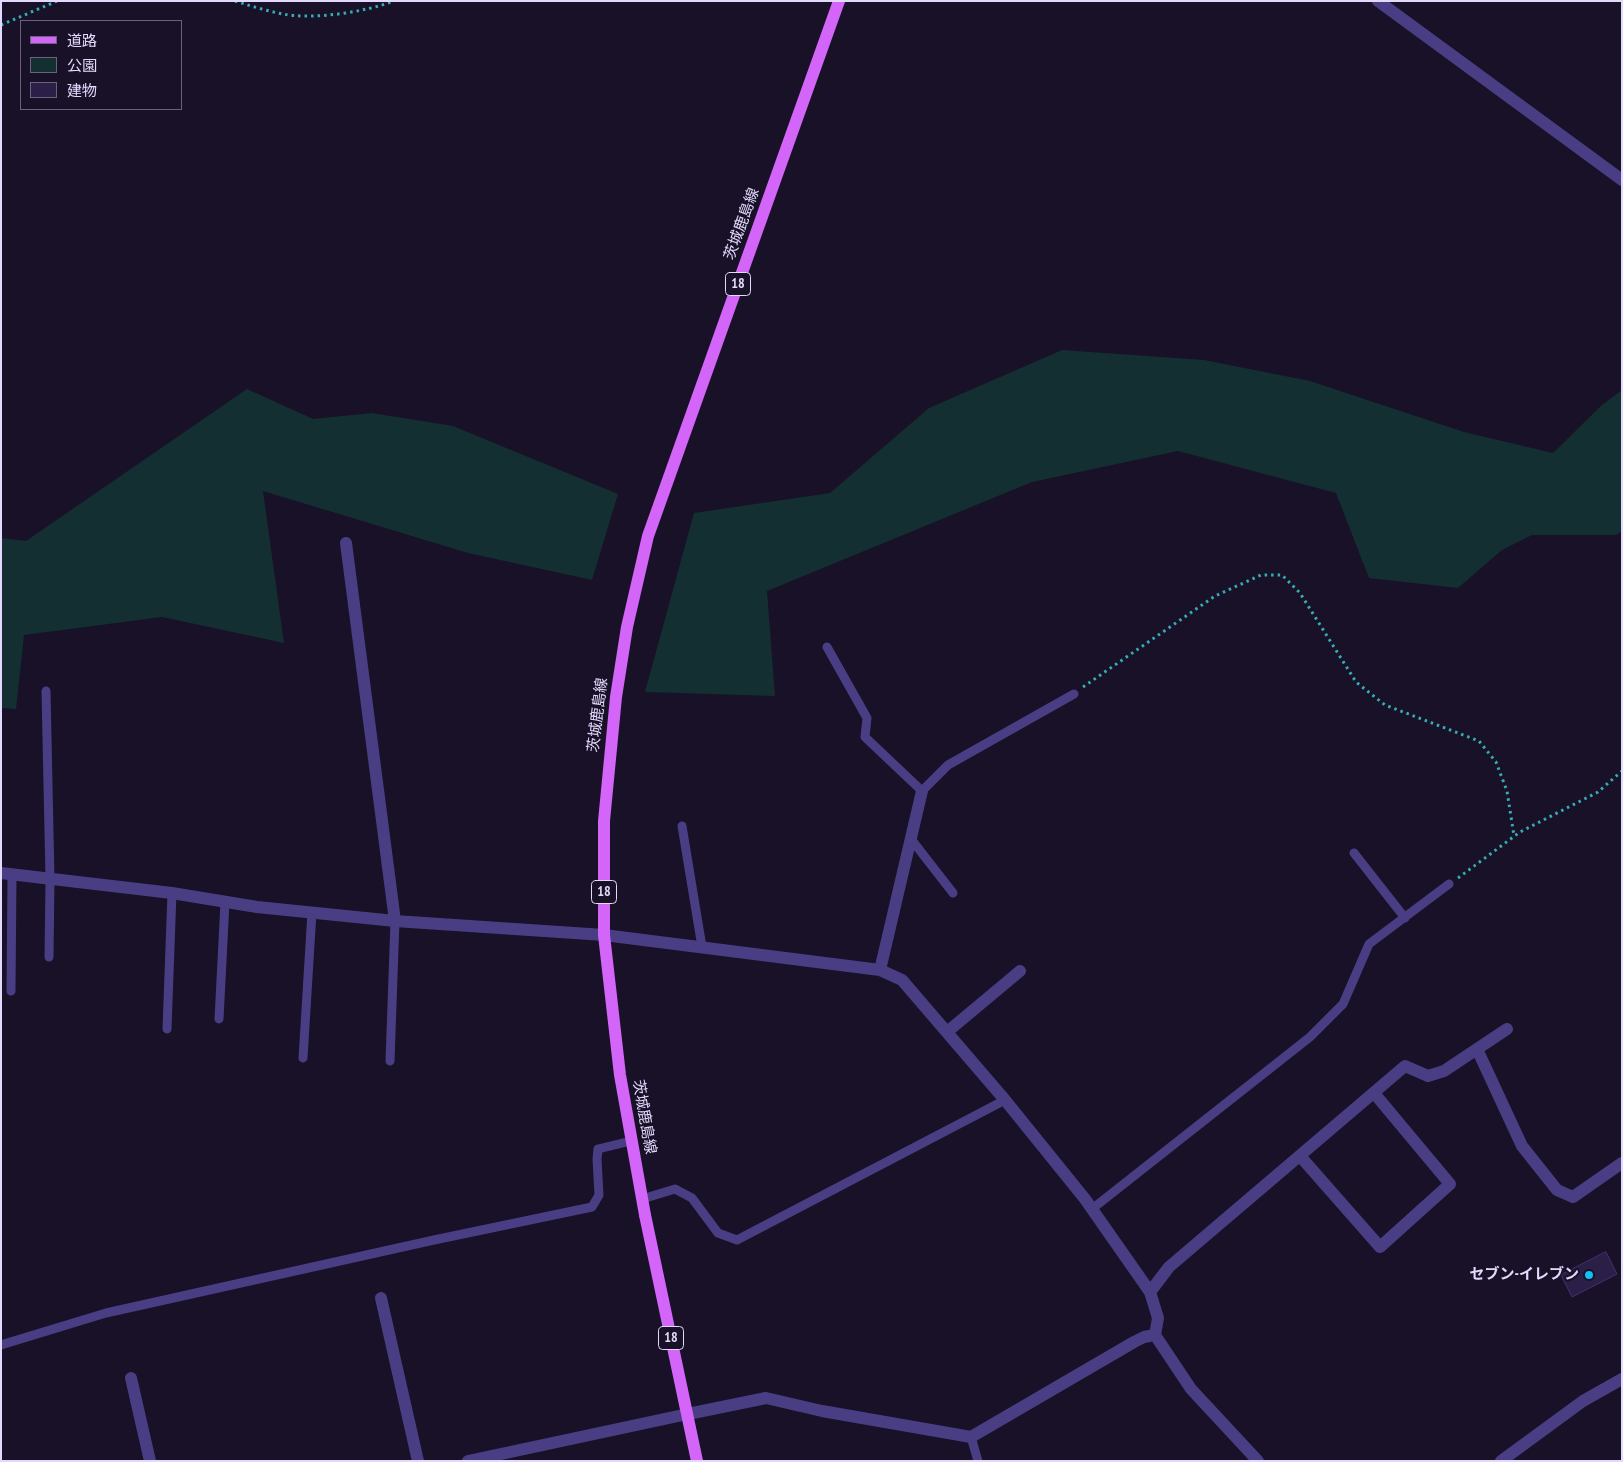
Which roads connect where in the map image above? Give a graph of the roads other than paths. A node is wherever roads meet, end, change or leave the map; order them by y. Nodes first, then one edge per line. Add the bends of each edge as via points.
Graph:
1 (839, 1) edge
2 (1378, 1) edge
3 (1622, 180) edge
4 (346, 543) dead end
5 (827, 647) dead end
6 (46, 691) dead end
7 (1074, 694) road end
8 (922, 791) junction
9 (682, 826) dead end
10 (911, 839) junction
11 (1354, 853) dead end
12 (7, 874) edge
13 (50, 879) junction
14 (1449, 884) road end
15 (172, 893) junction
16 (954, 893) dead end
17 (225, 902) junction
18 (312, 912) junction
19 (1405, 918) junction
20 (396, 921) junction
21 (604, 935) junction
22 (702, 947) junction
23 (49, 957) dead end
24 (880, 970) junction
25 (1020, 971) dead end
26 (12, 992) dead end
27 (219, 1019) dead end
28 (167, 1028) dead end
29 (1507, 1029) dead end
30 (947, 1032) junction
31 (1477, 1048) junction
32 (303, 1058) dead end
33 (390, 1061) dead end
34 (1374, 1093) junction
35 (1005, 1100) junction
36 (631, 1141) junction
37 (1300, 1156) junction
38 (1622, 1163) edge
39 (642, 1199) junction
40 (1092, 1209) junction
41 (1150, 1292) junction
42 (381, 1298) dead end
43 (1155, 1335) junction
44 (1, 1345) edge
45 (131, 1378) dead end
46 (1622, 1379) edge
47 (971, 1437) junction
48 (150, 1461) edge
49 (418, 1461) edge
50 (468, 1461) edge
51 (697, 1461) edge
52 (978, 1461) edge
53 (1258, 1461) edge
54 (1501, 1461) edge

1 - 21 main road, 茨城鹿島線 / 18 via 648,536 627,627 616,697 604,821
2 - 3 street
4 - 20 street
5 - 8 lane via 867,718 865,737
6 - 13 lane
7 - 8 lane via 948,765
8 - 10 street
9 - 22 lane
10 - 16 lane
10 - 24 street
11 - 19 lane
12 - 13 street
12 - 26 lane
13 - 15 street
13 - 23 lane
14 - 19 lane
15 - 17 street
15 - 28 lane
17 - 18 street
17 - 27 lane
18 - 20 street
18 - 32 lane
19 - 40 lane via 1369,944 1343,1004 1310,1037
20 - 21 street
20 - 33 lane
21 - 22 street
21 - 36 main road, 茨城鹿島線 / 18
22 - 24 street
24 - 30 street via 902,980
25 - 30 street
29 - 31 street
30 - 35 street
31 - 34 street via 1444,1070 1428,1076 1405,1066
31 - 38 street via 1522,1146 1557,1190 1573,1197
34 - 37 street
34 - 37 street via 1450,1184 1380,1247
35 - 39 lane via 737,1240 718,1233 692,1198 676,1189
35 - 40 street
36 - 39 main road, 茨城鹿島線 / 18
36 - 44 lane via 598,1149 599,1194 592,1208 106,1313
37 - 41 street via 1169,1266
39 - 51 main road, 茨城鹿島線 / 18, bridge
40 - 41 street
41 - 43 street via 1158,1318
42 - 49 street
43 - 47 street via 1134,1342
43 - 53 street via 1191,1389
45 - 48 street
46 - 54 street via 1583,1401
47 - 50 street via 766,1398
47 - 52 lane

